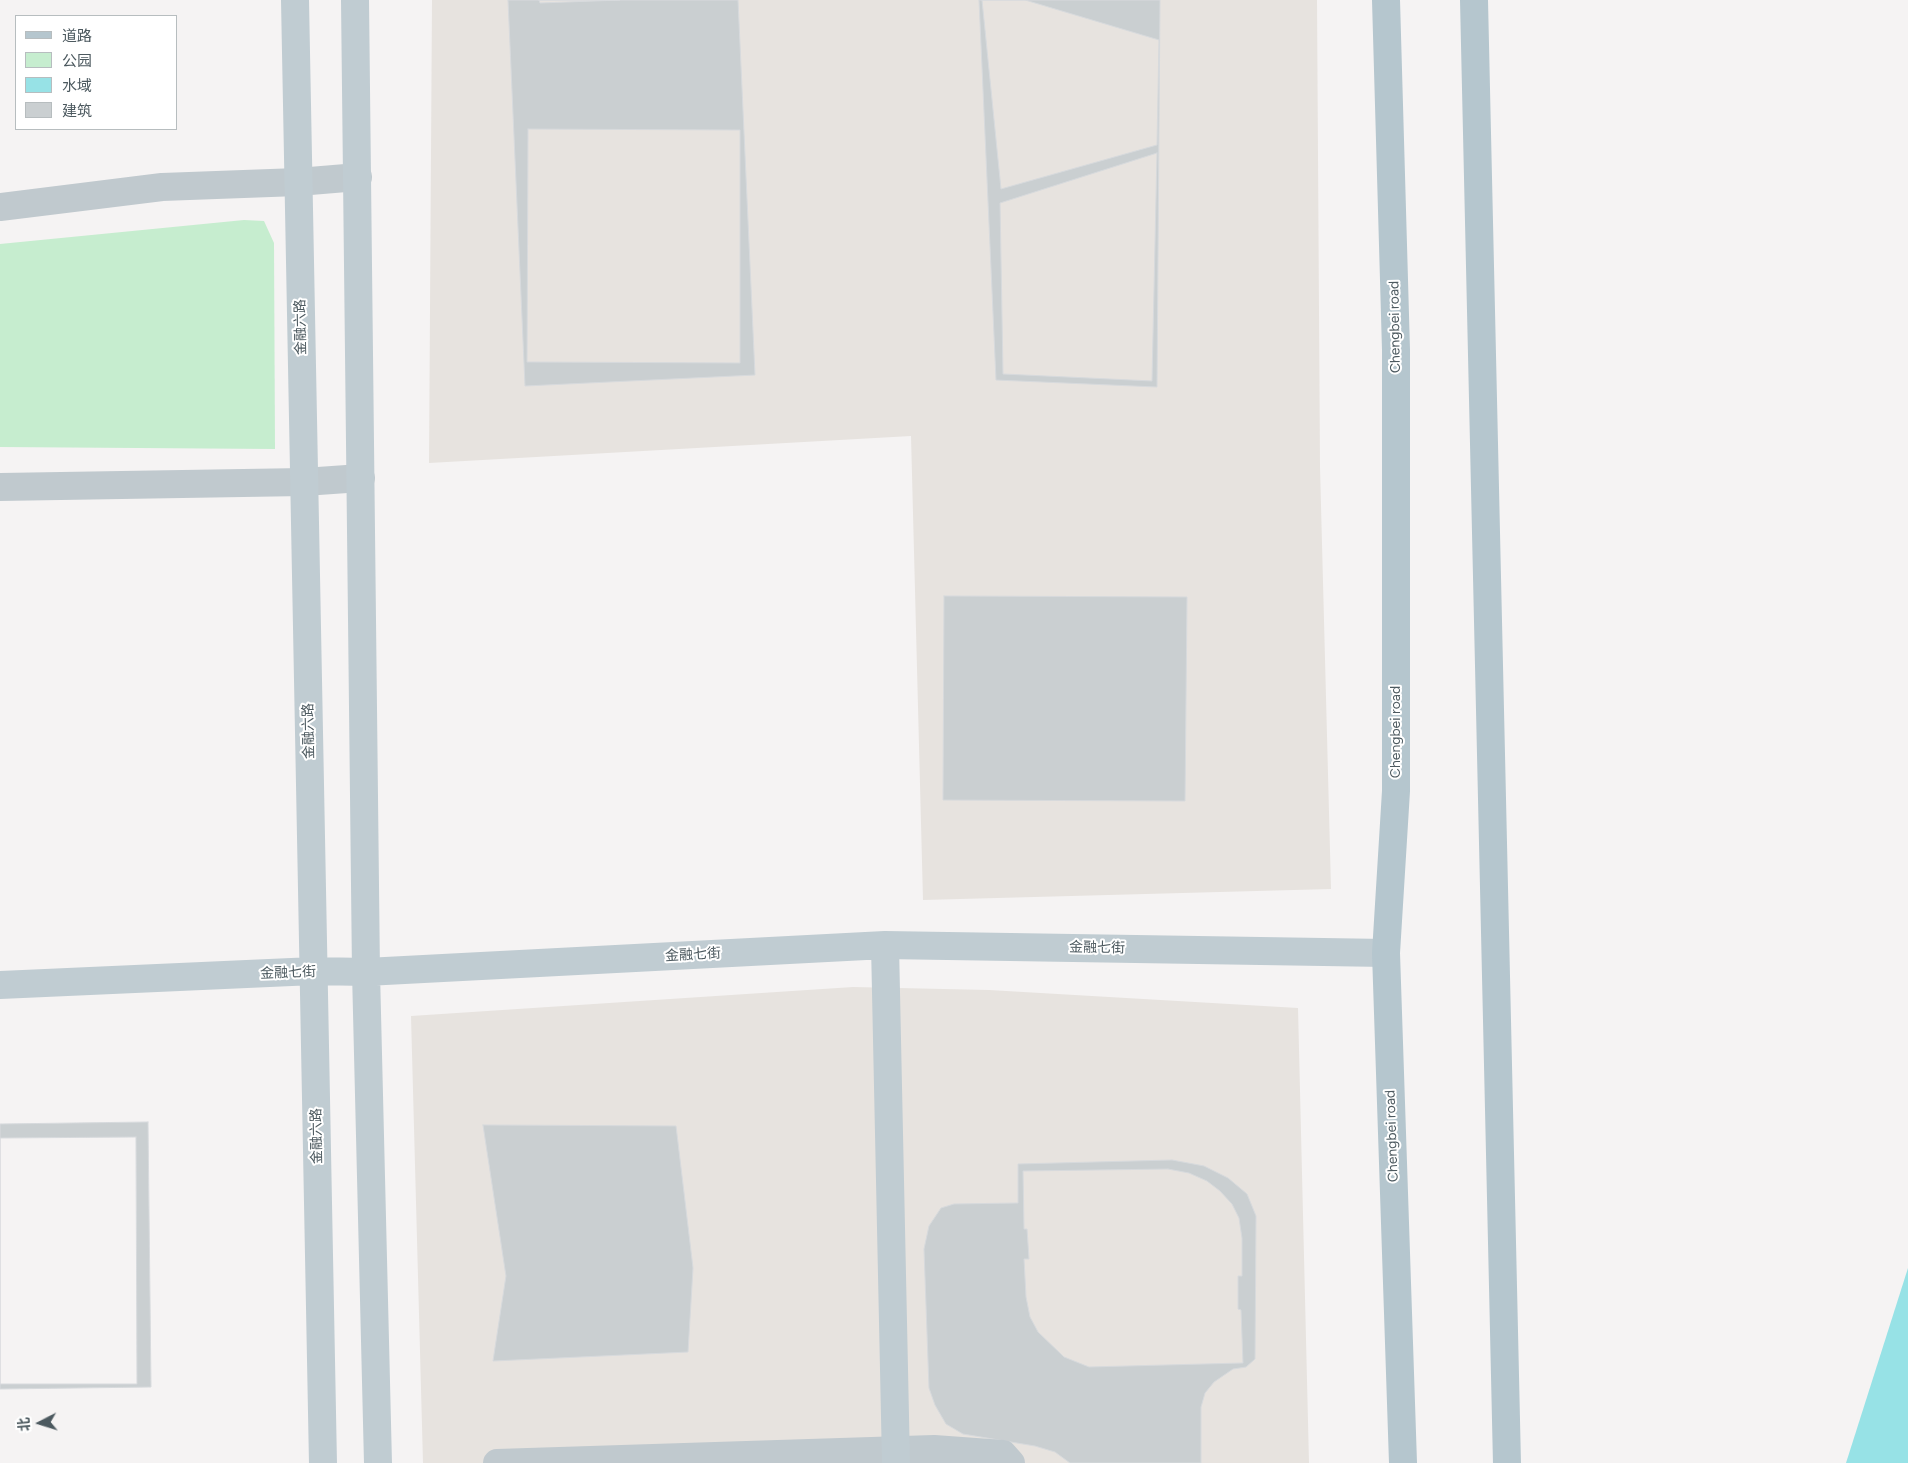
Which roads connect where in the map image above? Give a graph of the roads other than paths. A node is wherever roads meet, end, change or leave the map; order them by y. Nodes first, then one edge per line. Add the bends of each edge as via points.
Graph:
1 (295, 0) edge
2 (355, 0) edge
3 (1386, 0) edge
4 (1474, 0) edge
5 (358, 177) junction
6 (298, 182) junction
7 (0, 207) edge
8 (361, 478) junction
9 (304, 482) junction
10 (0, 487) edge
11 (885, 945) junction
12 (1386, 953) junction
13 (314, 971) junction
14 (366, 972) junction
15 (0, 985) edge
16 (896, 1457) edge
17 (323, 1463) edge
18 (378, 1463) edge
19 (496, 1463) edge
20 (1011, 1463) edge
21 (1403, 1463) edge
22 (1507, 1463) edge

1 - 6 street, 金融六路
2 - 5 street
3 - 12 main road, Chengbei road via 1396,350 1396,791
4 - 22 main road
5 - 6 street
5 - 8 street
6 - 7 street via 162,187
6 - 9 street, 金融六路
8 - 9 street
8 - 14 street
9 - 10 street
9 - 13 street, 金融六路
11 - 12 street, 金融七街
11 - 14 street, 金融七街
11 - 16 street
12 - 21 main road, Chengbei road
13 - 14 street, 金融七街
13 - 15 street, 金融七街
13 - 17 street, 金融六路
14 - 18 street
16 - 19 street
16 - 20 street via 934,1449 1002,1454

